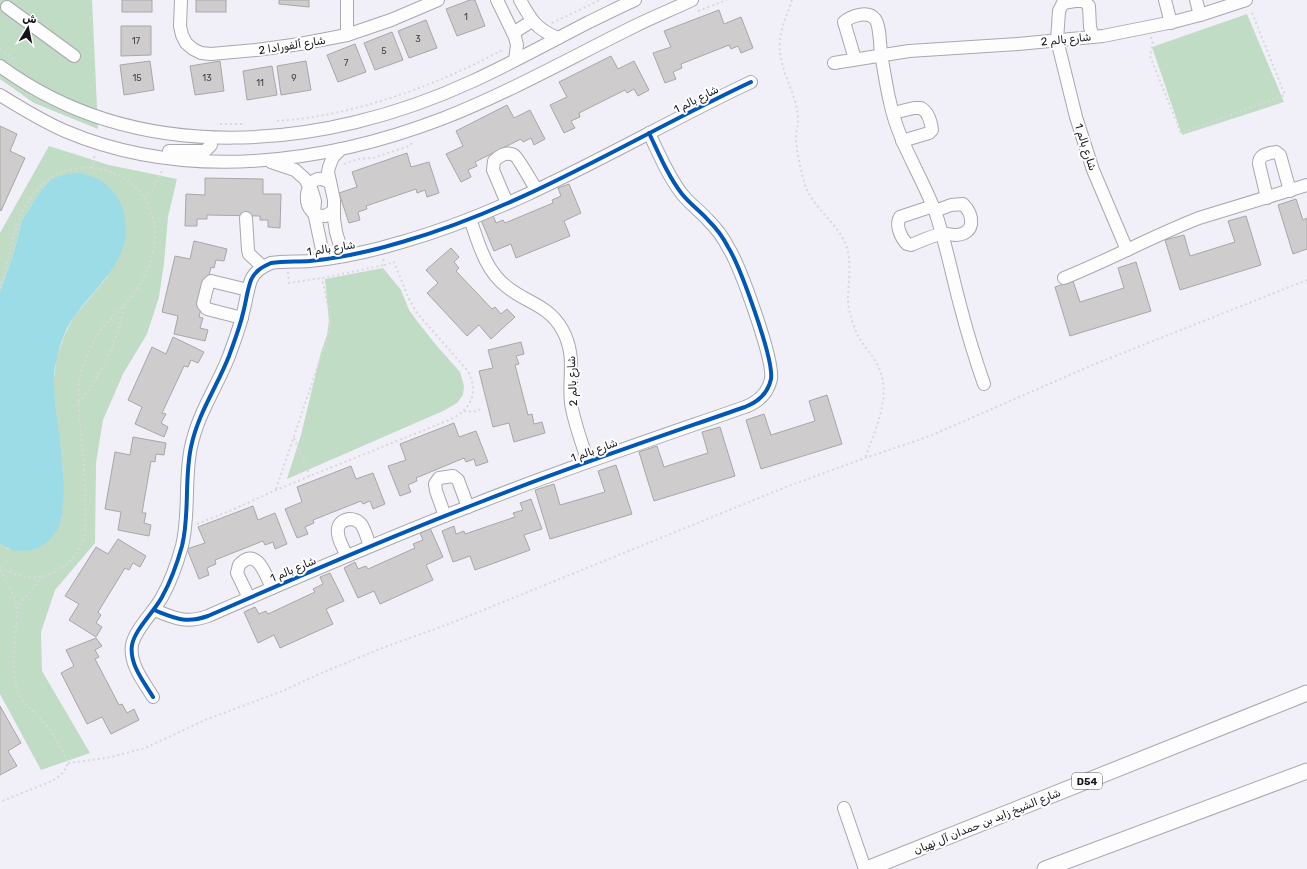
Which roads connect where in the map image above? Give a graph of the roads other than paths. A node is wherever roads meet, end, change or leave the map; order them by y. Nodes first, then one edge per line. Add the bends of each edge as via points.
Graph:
1 (181, 0) edge
2 (346, 0) edge
3 (438, 0) edge
4 (497, 0) edge
5 (520, 0) edge
6 (635, 0) edge
7 (692, 0) edge
8 (1165, 0) edge
9 (1196, 0) edge
10 (1248, 4) edge
11 (6, 6) edge
12 (1200, 15) junction
13 (1171, 22) junction
14 (535, 24) junction
15 (347, 35) junction
16 (514, 35) junction
17 (1093, 37) junction
18 (558, 38) junction
19 (1057, 40) junction
20 (882, 55) junction
21 (74, 56) dead end
22 (855, 59) junction
23 (515, 60) junction
24 (834, 63) dead end
25 (0, 66) edge
26 (751, 82) dead end
27 (0, 95) edge
28 (893, 113) junction
29 (649, 133) junction
30 (210, 138) junction
31 (902, 141) junction
32 (108, 146) junction
33 (341, 149) junction
34 (266, 160) junction
35 (330, 183) junction
36 (1307, 185) edge
37 (309, 186) junction
38 (536, 189) junction
39 (1290, 191) junction
40 (1267, 198) junction
41 (507, 203) junction
42 (334, 208) junction
43 (934, 208) junction
44 (314, 212) junction
45 (246, 218) dead end
46 (470, 219) junction
47 (942, 233) junction
48 (1127, 250) junction
49 (344, 256) junction
50 (324, 259) junction
51 (263, 267) junction
52 (1064, 278) dead end
53 (248, 290) junction
54 (242, 318) junction
55 (984, 384) dead end
56 (588, 462) junction
57 (468, 507) junction
58 (445, 516) junction
59 (370, 546) junction
60 (347, 556) junction
61 (272, 588) junction
62 (249, 598) junction
63 (154, 610) junction
64 (1307, 692) edge
65 (153, 697) dead end
66 (1307, 771) edge
67 (844, 808) dead end
68 (866, 869) edge
69 (1045, 869) edge

1 - 15 street, شارع ألفورادا 2 via 182,35 186,43 201,53 256,50
2 - 15 street
3 - 15 street, شارع ألفورادا 2
4 - 16 street
5 - 14 street
6 - 18 street
7 - 33 street via 457,112 405,132
8 - 13 street
9 - 12 street
10 - 12 street, شارع بالم 2
11 - 21 street
12 - 13 street, شارع بالم 2
13 - 17 street, شارع بالم 2
14 - 16 street
14 - 18 street
16 - 23 street via 517,45
17 - 19 street, شارع بالم 2
17 - 19 street, شارع بالم 1 via 1089,6 1084,1 1075,0 1063,3 1059,11
18 - 23 street
19 - 20 street, شارع بالم 2
19 - 48 street, شارع بالم 1 via 1086,150
20 - 22 street, شارع بالم 2
20 - 22 street via 875,19 869,15 858,15 844,22
20 - 28 street
22 - 24 street, شارع بالم 2
23 - 30 street via 437,96 363,120 268,137
25 - 30 street via 43,94 103,119 162,133
26 - 29 street, شارع بالم 1
27 - 32 street via 46,122
28 - 31 street
28 - 31 street via 921,108 926,111 932,126 929,133
29 - 38 street, شارع بالم 1
29 - 56 street, شارع بالم 1 via 676,186 716,229 732,253 772,371 767,390 754,403
30 - 32 street via 211,145 201,152
31 - 43 street
32 - 34 street via 187,160
33 - 34 street
33 - 35 street via 330,161
34 - 37 street via 295,170
35 - 37 street via 319,179
35 - 42 street
36 - 39 street
37 - 44 street via 315,201
38 - 41 street, شارع بالم 1
38 - 41 street via 515,156 500,155 494,161 493,170
39 - 40 street
39 - 40 street via 1280,155 1276,152 1263,155 1259,159 1259,164
40 - 48 street via 1199,218
41 - 46 street, شارع بالم 1
42 - 44 street via 325,216
42 - 49 street via 336,232
43 - 47 street
43 - 47 street via 963,204 968,209 972,222 969,230 957,235
43 - 47 street via 900,217 897,224 907,244
44 - 50 street
45 - 51 street via 249,254
46 - 49 street, شارع بالم 1 via 425,235
46 - 56 street, شارع بالم 2 via 482,254 492,272 507,287 546,310 566,339 572,362 570,394
47 - 55 street via 967,331
48 - 52 street
49 - 50 street, شارع بالم 1
50 - 51 street, شارع بالم 1 via 271,263
51 - 53 street via 254,276
53 - 54 street
53 - 54 street via 211,282 208,284 203,304 207,309
54 - 63 street via 228,358 200,415 195,431 188,462 186,527 177,563
56 - 57 street, شارع بالم 1
57 - 58 street, شارع بالم 1
57 - 58 street via 458,480 453,476 439,478 434,484
58 - 59 street, شارع بالم 1
59 - 60 street, شارع بالم 1
59 - 60 street via 360,523 356,520 345,520 338,528 337,534
60 - 61 street, شارع بالم 1
61 - 62 street, شارع بالم 1
61 - 62 street via 259,562 246,559 239,565 237,573
62 - 63 street, شارع بالم 1 via 208,616 191,620 182,620
63 - 65 street via 135,636 131,653 137,670
64 - 68 main road, شارع الشيخ زايد بن حمدان آل نهيان / D54
66 - 69 main road
67 - 68 street

